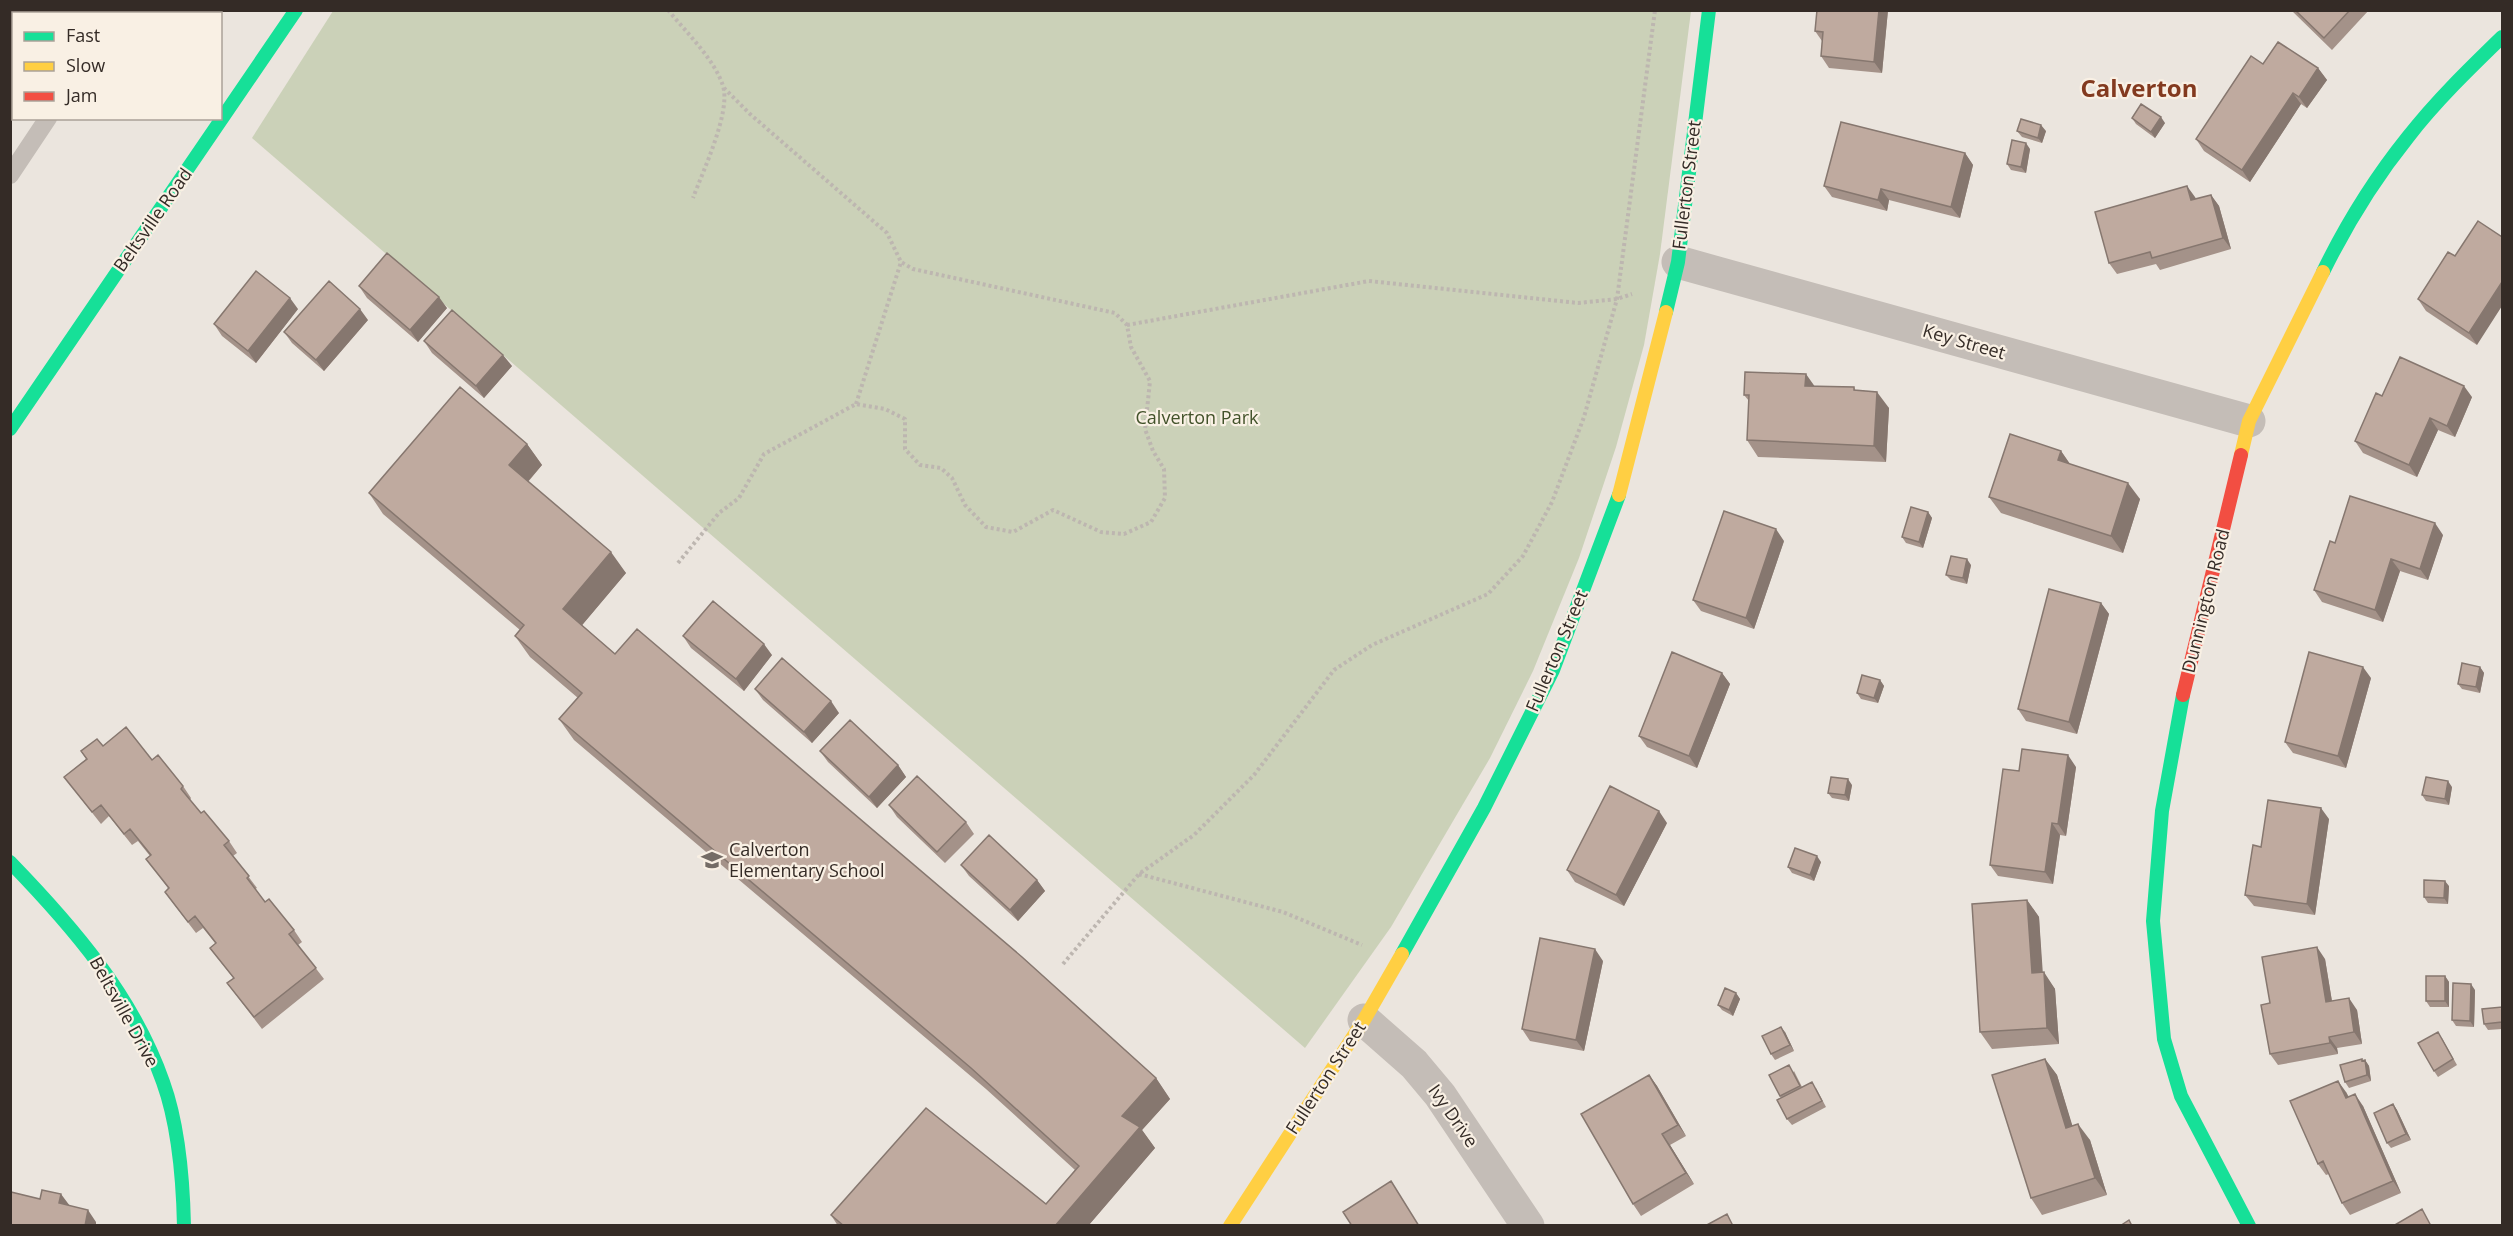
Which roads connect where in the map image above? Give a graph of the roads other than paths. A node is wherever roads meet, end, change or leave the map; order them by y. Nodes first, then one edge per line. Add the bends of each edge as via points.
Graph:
1 (296, 10) edge
2 (1709, 10) edge
3 (2502, 37) edge
4 (227, 100) edge
5 (47, 120) edge
6 (214, 120) edge
7 (10, 175) edge
8 (1678, 262) junction
9 (2249, 421) junction
10 (10, 429) edge
11 (10, 862) edge
12 (1364, 1020) junction
13 (184, 1226) edge
14 (1230, 1226) edge
15 (1528, 1226) edge
16 (2249, 1226) edge

1 - 4 street, Beltsville Road
2 - 8 street, Fullerton Street
3 - 9 street, Dunnington Road via 2408,136 2371,187 2329,260
5 - 7 lane
6 - 10 street, Beltsville Road
8 - 9 street, Key Street
8 - 12 street, Fullerton Street via 1619,494 1553,670 1484,808
9 - 16 street, Dunnington Road via 2178,715 2162,811 2153,921 2164,1039 2181,1096
11 - 13 street, Beltsville Drive via 51,902 102,965 140,1031 163,1082 178,1156
12 - 14 street, Fullerton Street
12 - 15 street, Ivy Drive via 1414,1064 1440,1095

